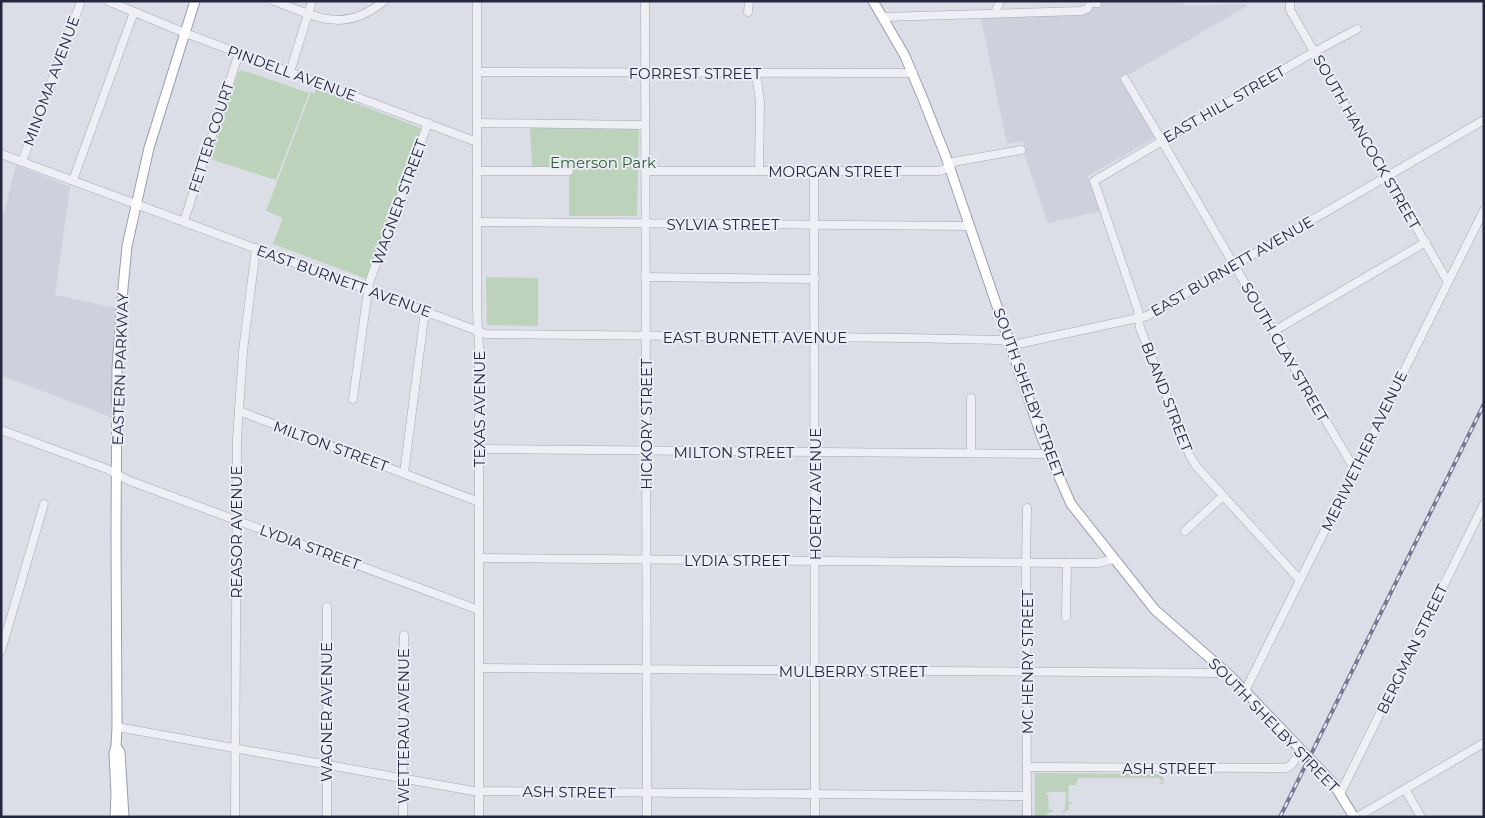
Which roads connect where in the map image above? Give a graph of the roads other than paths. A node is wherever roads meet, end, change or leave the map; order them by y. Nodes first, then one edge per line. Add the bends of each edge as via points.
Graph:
1 (81, 1) edge
2 (108, 1) edge
3 (195, 1) edge
4 (274, 1) edge
5 (312, 1) edge
6 (384, 1) edge
7 (477, 1) edge
8 (645, 1) edge
9 (749, 1) edge
10 (873, 1) edge
11 (1000, 1) edge
12 (1290, 1) edge
13 (1097, 2) dead end
14 (134, 12) junction
15 (748, 12) dead end
16 (995, 13) junction
17 (308, 14) junction
18 (883, 17) junction
19 (1356, 30) dead end
20 (185, 34) junction
21 (1315, 52) junction
22 (239, 53) junction
23 (290, 72) junction
24 (477, 72) junction
25 (645, 73) junction
26 (756, 73) junction
27 (913, 73) junction
28 (1125, 79) dead end
29 (1484, 120) edge
30 (428, 123) junction
31 (477, 123) junction
32 (645, 125) junction
33 (1162, 140) junction
34 (477, 142) junction
35 (1021, 150) dead end
36 (1, 154) edge
37 (22, 162) junction
38 (949, 167) junction
39 (477, 171) junction
40 (569, 171) dead end
41 (645, 171) junction
42 (759, 171) junction
43 (814, 171) junction
44 (1387, 176) junction
45 (73, 180) junction
46 (1094, 181) joint
47 (136, 204) junction
48 (1484, 210) edge
49 (184, 221) junction
50 (477, 222) junction
51 (645, 224) junction
52 (814, 225) junction
53 (969, 226) junction
54 (1426, 242) junction
55 (256, 248) junction
56 (1234, 266) junction
57 (645, 277) junction
58 (814, 279) junction
59 (1448, 282) junction
60 (369, 290) junction
61 (425, 311) junction
62 (1139, 319) junction
63 (478, 331) junction
64 (1274, 331) junction
65 (646, 336) junction
66 (814, 338) junction
67 (1009, 342) junction
68 (971, 398) dead end
69 (353, 399) dead end
70 (239, 411) junction
71 (1, 430) edge
72 (479, 449) junction
73 (646, 451) junction
74 (815, 452) junction
75 (970, 453) junction
76 (1048, 454) junction
77 (1355, 470) junction
78 (404, 473) junction
79 (118, 475) junction
80 (1223, 496) junction
81 (479, 502) junction
82 (44, 504) dead end
83 (1484, 504) edge
84 (1027, 508) dead end
85 (236, 520) junction
86 (1185, 531) dead end
87 (479, 558) junction
88 (1114, 559) junction
89 (646, 560) junction
90 (815, 561) junction
91 (1026, 563) junction
92 (1067, 564) junction
93 (1300, 580) junction
94 (326, 608) dead end
95 (479, 610) junction
96 (1066, 617) dead end
97 (404, 635) dead end
98 (1, 651) edge
99 (479, 668) junction
100 (646, 669) junction
101 (815, 670) junction
102 (1027, 672) junction
103 (1226, 673) junction
104 (1245, 692) junction
105 (117, 727) junction
106 (1484, 743) edge
107 (116, 747) junction
108 (236, 748) junction
109 (1302, 751) junction
110 (327, 765) junction
111 (1027, 767) junction
112 (403, 778) junction
113 (1405, 789) junction
114 (479, 791) junction
115 (647, 793) junction
116 (815, 794) junction
117 (1340, 794) junction
118 (1027, 796) junction
119 (115, 817) edge
120 (124, 817) edge
121 (235, 817) edge
122 (327, 817) edge
123 (403, 817) edge
124 (479, 817) edge
125 (647, 817) edge
126 (815, 817) edge
127 (1027, 817) edge
128 (1356, 817) edge
129 (1421, 817) edge

1 - 37 street, MINOMA AVENUE
2 - 14 street, PINDELL AVENUE
3 - 20 main road, EASTERN PARKWAY
4 - 17 street
5 - 17 street
6 - 17 street via 366,14 350,19 333,20
7 - 24 street, TEXAS AVENUE
8 - 25 street, HICKORY STREET
9 - 15 street
10 - 18 main road, SOUTH SHELBY STREET
11 - 16 street
12 - 21 street, SOUTH HANCOCK STREET via 1290,10
13 - 16 street via 1091,2 1081,11
14 - 20 street, PINDELL AVENUE
14 - 45 street
16 - 18 street
17 - 23 street
18 - 27 main road, SOUTH SHELBY STREET
19 - 21 street, EAST HILL STREET
20 - 22 street, PINDELL AVENUE
20 - 47 main road, EASTERN PARKWAY via 149,148
21 - 33 street, EAST HILL STREET
21 - 44 street, SOUTH HANCOCK STREET
22 - 23 street, PINDELL AVENUE
22 - 49 street, FETTER COURT
23 - 30 street, PINDELL AVENUE
24 - 25 street, FORREST STREET
24 - 31 street, TEXAS AVENUE
25 - 26 street, FORREST STREET
25 - 32 street, HICKORY STREET
26 - 27 street, FORREST STREET
26 - 42 street via 760,102
27 - 38 main road, SOUTH SHELBY STREET
28 - 33 street, SOUTH CLAY STREET
29 - 44 street, EAST BURNETT AVENUE
30 - 34 street, PINDELL AVENUE
30 - 60 street, WAGNER STREET
31 - 32 street
31 - 34 street, TEXAS AVENUE
32 - 41 street, HICKORY STREET
33 - 46 street, EAST HILL STREET
33 - 56 street, SOUTH CLAY STREET
34 - 39 street, TEXAS AVENUE
35 - 38 street, MORGAN STREET via 953,162
36 - 37 street, EAST BURNETT AVENUE
37 - 45 street, EAST BURNETT AVENUE
38 - 43 street, MORGAN STREET via 940,171
38 - 53 main road, SOUTH SHELBY STREET
39 - 40 street
39 - 50 street, TEXAS AVENUE
41 - 42 street, MORGAN STREET
41 - 51 street, HICKORY STREET
42 - 43 street, MORGAN STREET
43 - 52 street, HOERTZ AVENUE
44 - 54 street, SOUTH HANCOCK STREET
44 - 56 street, EAST BURNETT AVENUE
45 - 47 street, EAST BURNETT AVENUE
46 - 62 street, BLAND STREET
47 - 49 street, EAST BURNETT AVENUE
47 - 79 main road, EASTERN PARKWAY via 120,323
48 - 59 street, MERIWETHER AVENUE
49 - 55 street, EAST BURNETT AVENUE
50 - 51 street, SYLVIA STREET
50 - 63 street, TEXAS AVENUE
51 - 52 street, SYLVIA STREET
51 - 57 street, HICKORY STREET
52 - 53 street, SYLVIA STREET
52 - 58 street, HOERTZ AVENUE
53 - 67 main road, SOUTH SHELBY STREET
54 - 59 street, SOUTH HANCOCK STREET
54 - 64 street
55 - 60 street, EAST BURNETT AVENUE
55 - 70 street, REASOR AVENUE
56 - 62 street, EAST BURNETT AVENUE
56 - 64 street, SOUTH CLAY STREET
57 - 58 street
57 - 65 street, HICKORY STREET
58 - 66 street, HOERTZ AVENUE
59 - 77 street, MERIWETHER AVENUE
60 - 61 street, EAST BURNETT AVENUE
60 - 69 street, WAGNER STREET
61 - 63 street, EAST BURNETT AVENUE
61 - 78 street
62 - 67 street, EAST BURNETT AVENUE via 1018,344
62 - 80 street, BLAND STREET via 1190,456
63 - 65 street, EAST BURNETT AVENUE via 508,335
63 - 72 street, TEXAS AVENUE
64 - 77 street, SOUTH CLAY STREET
65 - 66 street, EAST BURNETT AVENUE
65 - 73 street, HICKORY STREET
66 - 67 street, EAST BURNETT AVENUE
66 - 74 street, HOERTZ AVENUE
67 - 76 main road, SOUTH SHELBY STREET
68 - 75 street
70 - 78 street, MILTON STREET
70 - 85 street, REASOR AVENUE
71 - 79 street, LYDIA STREET
72 - 73 street, MILTON STREET
72 - 81 street, TEXAS AVENUE
73 - 74 street, MILTON STREET
73 - 89 street, HICKORY STREET
74 - 75 street, MILTON STREET
74 - 90 street, HOERTZ AVENUE
75 - 76 street, MILTON STREET
76 - 88 main road, SOUTH SHELBY STREET via 1071,504
77 - 93 street, MERIWETHER AVENUE
78 - 81 street, MILTON STREET
79 - 85 street, LYDIA STREET
79 - 105 main road, EASTERN PARKWAY
80 - 86 street
80 - 93 street, BLAND STREET
81 - 87 street, TEXAS AVENUE
82 - 98 street
83 - 117 street, BERGMAN STREET
84 - 91 street, MC HENRY STREET
85 - 95 street, LYDIA STREET
85 - 108 street, REASOR AVENUE
87 - 89 street, LYDIA STREET
87 - 95 street, TEXAS AVENUE
88 - 92 street, LYDIA STREET
88 - 103 main road, SOUTH SHELBY STREET via 1160,616
89 - 90 street, LYDIA STREET
89 - 100 street, HICKORY STREET
90 - 91 street, LYDIA STREET
90 - 101 street, HOERTZ AVENUE
91 - 92 street, LYDIA STREET
91 - 102 street, MC HENRY STREET
92 - 96 street
93 - 104 street, MERIWETHER AVENUE
94 - 110 street, WAGNER AVENUE
95 - 99 street, TEXAS AVENUE
97 - 112 street, WETTERAU AVENUE
99 - 100 street, MULBERRY STREET
99 - 114 street, TEXAS AVENUE
100 - 101 street, MULBERRY STREET
100 - 115 street, HICKORY STREET
101 - 102 street, MULBERRY STREET
101 - 116 street, HOERTZ AVENUE
102 - 103 street, MULBERRY STREET
102 - 111 street, MC HENRY STREET
103 - 104 main road, SOUTH SHELBY STREET
104 - 109 main road, SOUTH SHELBY STREET
105 - 107 main road, EASTERN PARKWAY
105 - 108 street, ASH STREET
106 - 113 street
107 - 119 main road, EASTERN PARKWAY
107 - 120 main road, EASTERN PARKWAY via 120,752
108 - 110 street, ASH STREET
108 - 121 street, REASOR AVENUE
109 - 111 street, ASH STREET via 1286,768
109 - 117 main road, SOUTH SHELBY STREET
110 - 112 street, ASH STREET
110 - 122 street, WAGNER AVENUE
111 - 118 street, MC HENRY STREET
112 - 114 street, ASH STREET
112 - 123 street, WETTERAU AVENUE
113 - 128 street
113 - 129 street
114 - 115 street, ASH STREET
114 - 124 street, TEXAS AVENUE
115 - 116 street, ASH STREET
115 - 125 street, HICKORY STREET
116 - 118 street, ASH STREET
116 - 126 street, HOERTZ AVENUE
117 - 128 main road, SOUTH SHELBY STREET
118 - 127 street, MC HENRY STREET

